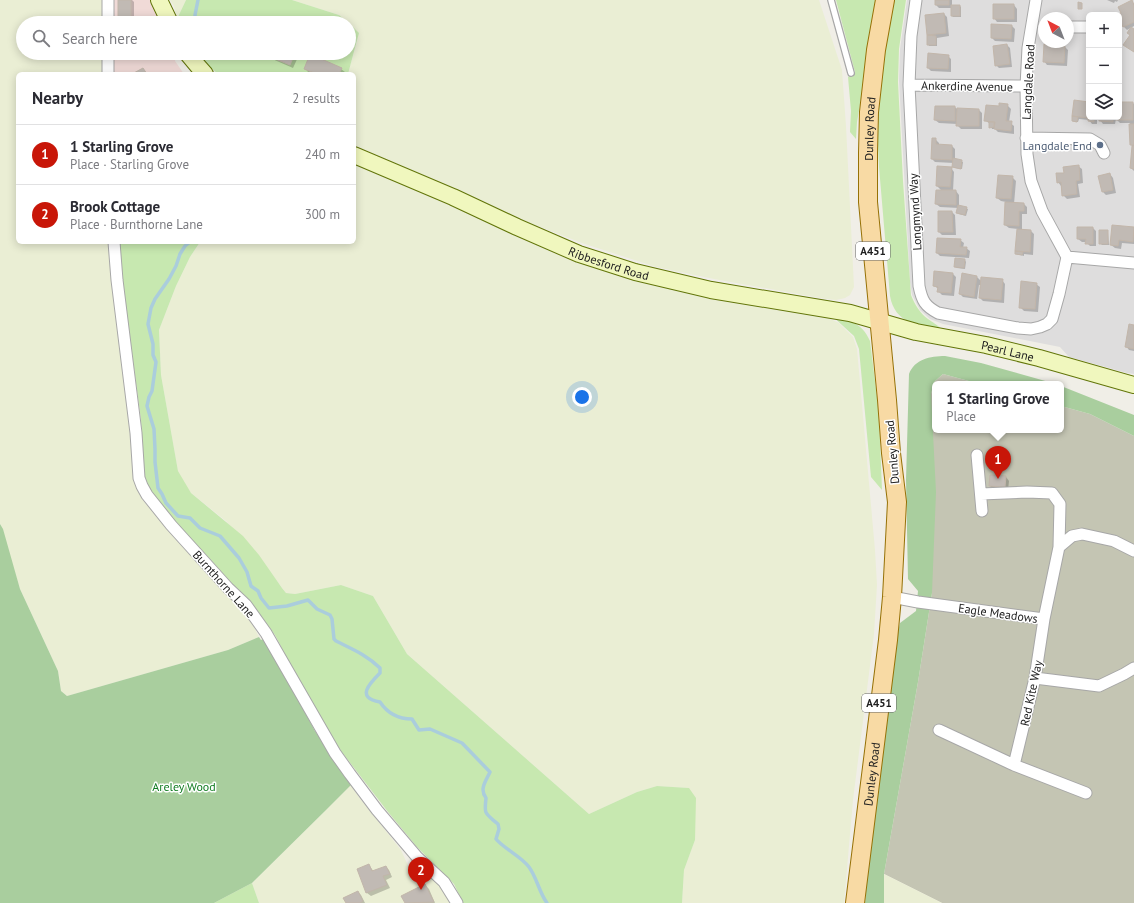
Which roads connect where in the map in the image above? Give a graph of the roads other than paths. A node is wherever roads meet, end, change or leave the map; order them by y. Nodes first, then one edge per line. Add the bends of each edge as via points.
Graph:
1 (108, 0) edge
2 (159, 0) edge
3 (831, 0) edge
4 (885, 0) edge
5 (916, 0) edge
6 (1036, 0) edge
7 (108, 16) edge
8 (167, 16) edge
9 (1038, 26) edge
10 (1074, 27) edge
11 (1086, 27) edge
12 (108, 60) edge
13 (192, 60) edge
14 (108, 72) edge
15 (203, 72) edge
16 (851, 74) dead end
17 (909, 85) junction
18 (1026, 86) junction
19 (1026, 138) junction
20 (1104, 153) dead end
21 (356, 156) edge
22 (114, 244) edge
23 (1067, 257) junction
24 (1134, 263) edge
25 (880, 322) junction
26 (1134, 385) edge
27 (977, 455) dead end
28 (981, 494) junction
29 (982, 511) dead end
30 (1059, 547) junction
31 (1134, 551) edge
32 (892, 597) junction
33 (1044, 619) junction
34 (1134, 668) edge
35 (1035, 678) junction
36 (939, 730) dead end
37 (1014, 765) junction
38 (1086, 792) dead end
39 (457, 903) edge
40 (855, 903) edge

1 - 7 street
2 - 8 main road
3 - 16 lane
4 - 25 main road, Dunley Road / A451 via 870,104 868,153 868,202
5 - 17 street, Longmynd Way
6 - 9 street, Langdale Road
9 - 18 street, Langdale Road via 1028,48
10 - 11 street
12 - 14 street
13 - 15 main road
17 - 18 street, Ankerdine Avenue
17 - 23 street, Longmynd Way via 919,286 929,308 938,313 1018,328 1040,327 1052,319
18 - 19 street, Langdale Road
19 - 20 street via 1090,139 1100,145
19 - 23 street, Langdale Road via 1031,181 1042,211
21 - 25 main road, Ribbesford Road via 453,196 579,254 635,272 711,290 850,313
22 - 39 street, Burnthorne Lane via 139,478 142,486 171,525 246,605 266,633 354,780 417,857 444,882
23 - 24 street
25 - 26 main road, Pearl Lane via 1039,358
25 - 32 main road, Dunley Road / A451 via 897,502
27 - 28 street
28 - 29 street
28 - 30 street, Eagle Meadows via 1052,493 1060,504
30 - 31 street via 1072,536 1082,534 1114,541
30 - 33 street, Eagle Meadows
32 - 33 street, Eagle Meadows
32 - 40 main road, Dunley Road / A451
33 - 35 street, Red Kite Way
34 - 35 street via 1099,686
35 - 37 street, Red Kite Way
36 - 37 street
37 - 38 street

